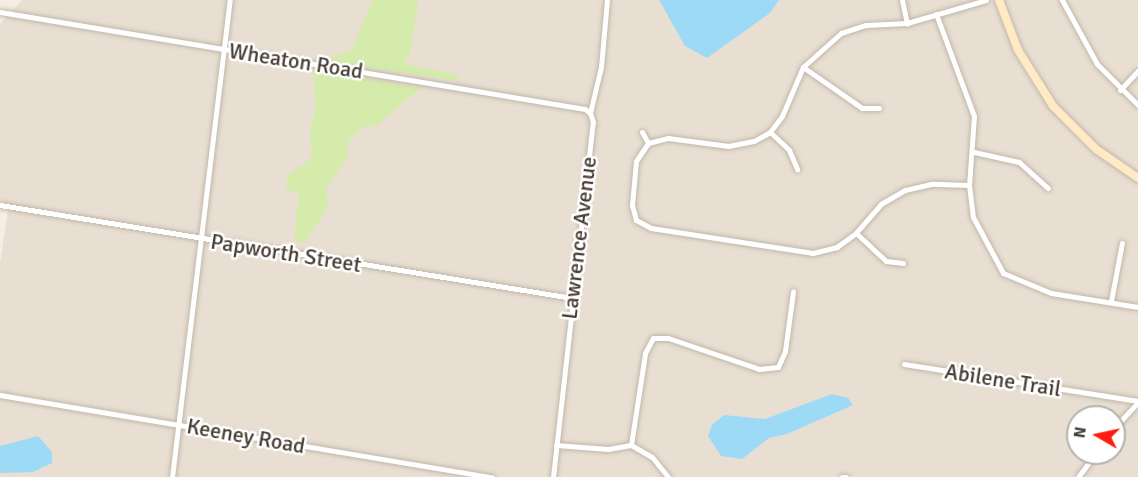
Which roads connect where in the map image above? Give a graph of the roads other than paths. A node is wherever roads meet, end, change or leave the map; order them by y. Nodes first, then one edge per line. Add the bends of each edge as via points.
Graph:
1 (230, 0) edge
2 (607, 0) edge
3 (902, 0) edge
4 (986, 0) edge
5 (999, 0) edge
6 (1062, 0) edge
7 (0, 12) edge
8 (936, 14) junction
9 (907, 23) junction
10 (225, 50) junction
11 (803, 67) junction
12 (1138, 71) edge
13 (1120, 90) junction
14 (1138, 105) edge
15 (879, 108) dead end
16 (590, 114) junction
17 (642, 132) dead end
18 (770, 132) junction
19 (648, 143) junction
20 (974, 152) junction
21 (797, 169) dead end
22 (1138, 178) edge
23 (969, 185) junction
24 (1048, 188) dead end
25 (0, 205) edge
26 (856, 233) junction
27 (201, 239) junction
28 (1122, 243) dead end
29 (903, 263) dead end
30 (793, 292) dead end
31 (572, 298) junction
32 (1111, 301) junction
33 (1138, 307) edge
34 (904, 364) dead end
35 (0, 395) edge
36 (1138, 401) edge
37 (1126, 414) edge
38 (178, 424) junction
39 (556, 445) junction
40 (631, 445) junction
41 (172, 477) edge
42 (492, 477) edge
43 (553, 477) edge
44 (668, 477) edge

1 - 10 street
2 - 16 street, Lawrence Avenue via 601,67
3 - 9 street
4 - 8 street
5 - 22 street via 1018,50 1053,106 1096,149
6 - 13 street via 1089,52
7 - 10 street, Wheaton Road
8 - 9 street
8 - 20 street via 969,95 975,126
9 - 11 street via 849,30
10 - 16 street, Wheaton Road via 585,109
10 - 27 street
11 - 15 street via 862,108
11 - 18 street via 786,110
12 - 13 street
13 - 14 street
16 - 31 street, Lawrence Avenue via 593,122
17 - 19 street
18 - 19 street via 728,147 668,138
18 - 21 street via 789,150
19 - 26 street via 636,161 632,198 636,220 656,229 799,252 828,250
20 - 23 street
20 - 24 street via 1019,162
23 - 26 street via 931,184 905,190 881,204
23 - 32 street via 978,230 1003,273 1052,293
25 - 27 street, Papworth Street
26 - 29 street via 886,261
27 - 31 street, Papworth Street
27 - 38 street
28 - 32 street
30 - 40 street via 785,351 778,367 759,369 668,338 652,340 645,353
31 - 39 street, Lawrence Avenue
32 - 33 street
34 - 36 street, Abilene Trail
35 - 38 street, Keeney Road
36 - 37 street
38 - 41 street
38 - 42 street, Keeney Road
39 - 40 street via 608,449
39 - 43 street, Lawrence Avenue
40 - 44 street via 652,457

